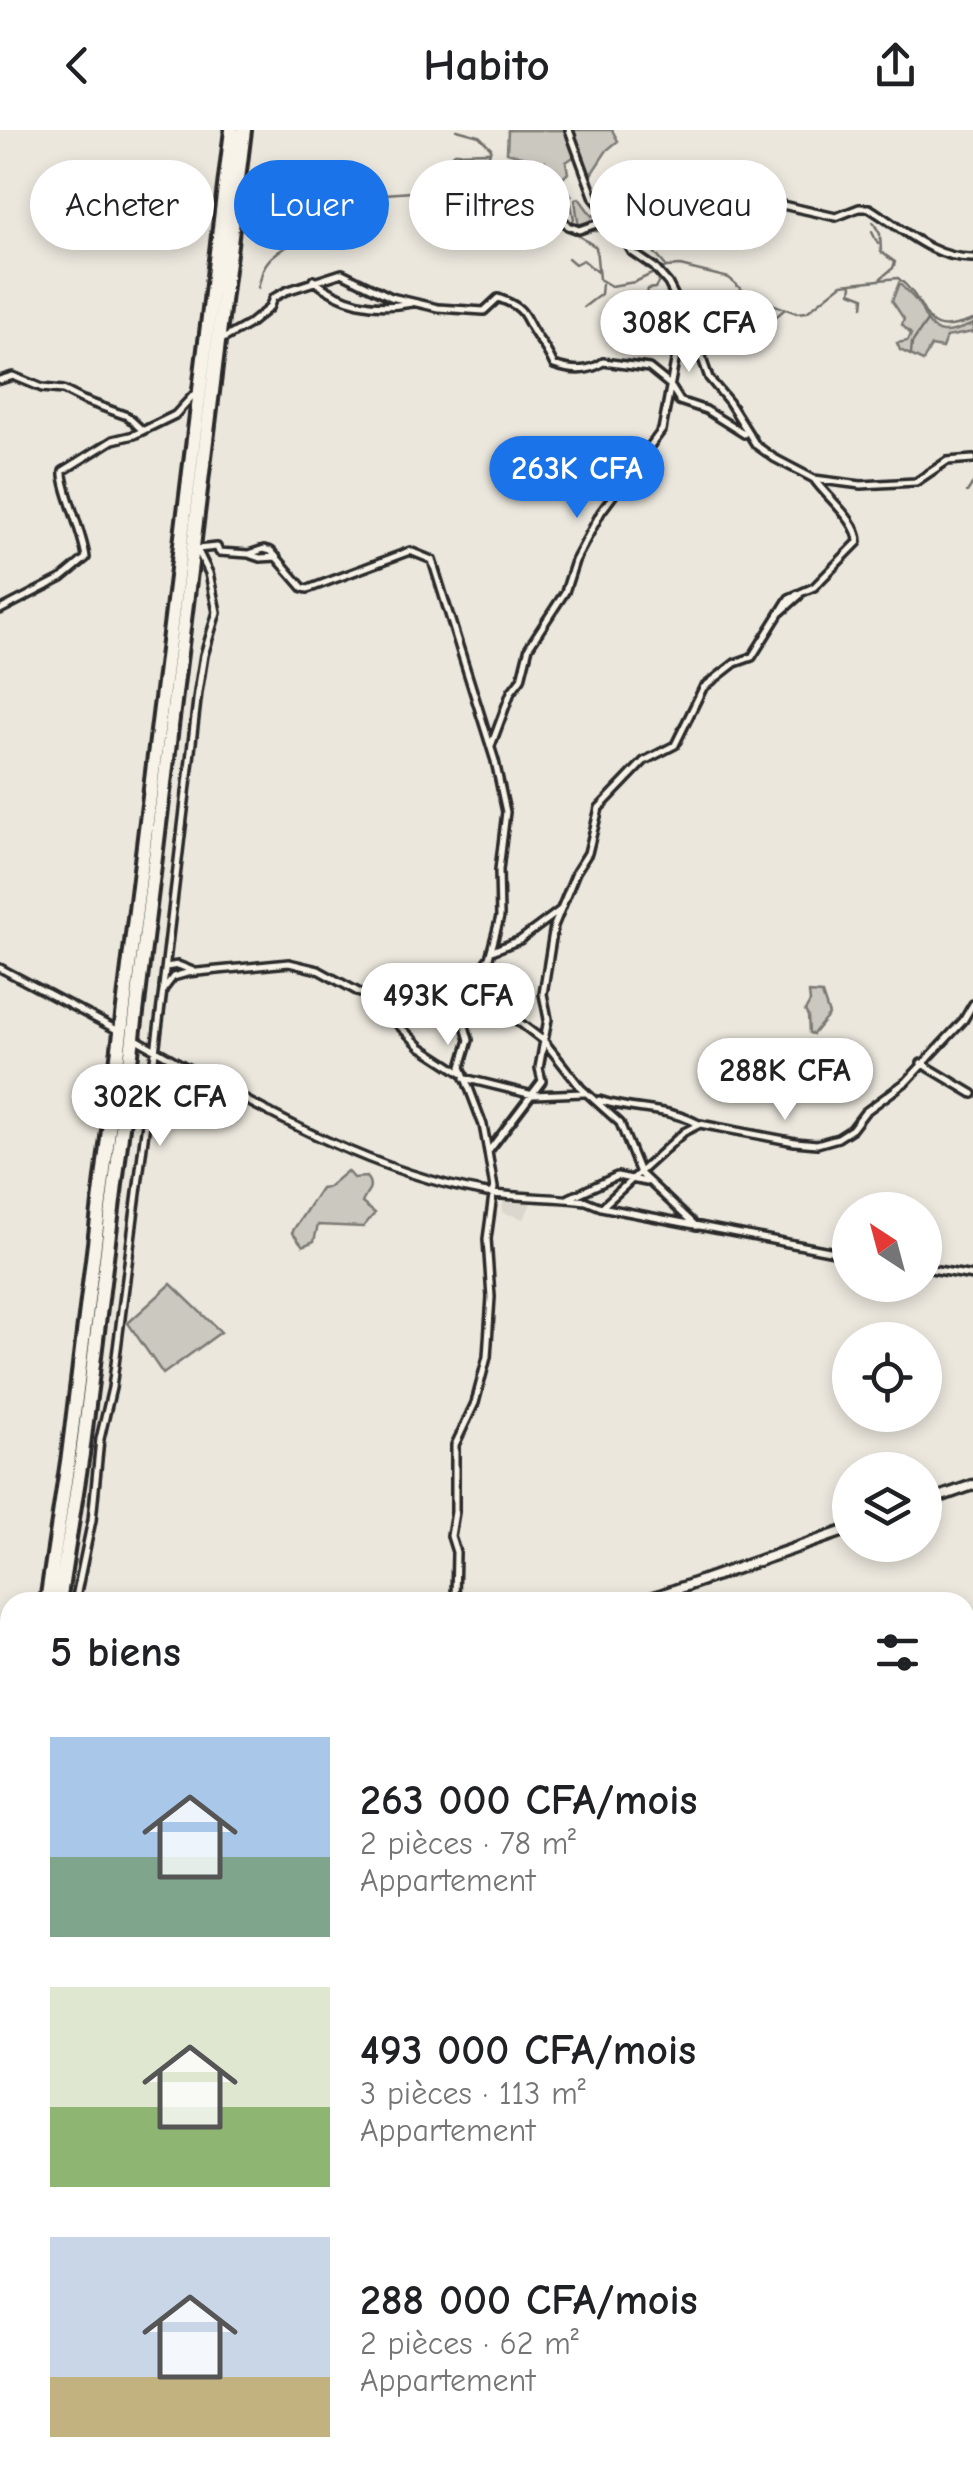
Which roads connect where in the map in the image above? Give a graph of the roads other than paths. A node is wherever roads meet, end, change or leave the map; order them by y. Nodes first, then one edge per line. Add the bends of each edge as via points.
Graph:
1 (232, 130) edge
2 (244, 130) edge
3 (569, 130) edge
4 (590, 187) edge
5 (787, 206) edge
6 (631, 250) edge
7 (973, 258) edge
8 (312, 280) junction
9 (414, 302) junction
10 (678, 302) junction
11 (218, 342) junction
12 (0, 380) edge
13 (670, 385) junction
14 (200, 388) junction
15 (680, 401) junction
16 (668, 406) junction
17 (144, 430) junction
18 (756, 445) junction
19 (973, 459) edge
20 (814, 480) junction
21 (195, 546) junction
22 (0, 610) edge
23 (490, 748) junction
24 (561, 910) junction
25 (489, 955) junction
26 (166, 967) junction
27 (0, 968) edge
28 (196, 972) junction
29 (496, 976) junction
30 (476, 979) junction
31 (163, 990) junction
32 (973, 1004) edge
33 (126, 1034) junction
34 (544, 1041) junction
35 (154, 1050) junction
36 (920, 1064) junction
37 (463, 1076) junction
38 (586, 1093) junction
39 (973, 1094) edge
40 (534, 1096) junction
41 (596, 1099) junction
42 (700, 1124) junction
43 (488, 1152) junction
44 (636, 1174) junction
45 (493, 1193) junction
46 (568, 1199) junction
47 (601, 1207) junction
48 (696, 1226) junction
49 (832, 1251) edge
50 (942, 1271) edge
51 (973, 1276) edge
52 (973, 1485) edge
53 (942, 1496) edge
54 (832, 1535) edge
55 (48, 1592) edge
56 (61, 1592) edge
57 (77, 1592) edge
58 (455, 1592) edge
59 (669, 1592) edge

1 - 14 highway
2 - 11 highway
3 - 4 street
5 - 7 street via 836,217 868,208 931,248
6 - 10 street via 660,272
8 - 9 street via 349,274
8 - 9 street via 358,304
8 - 11 street via 273,298 248,325
9 - 13 street via 478,312 498,298 526,315 554,365 646,368
10 - 13 street via 680,340
10 - 18 street via 709,378
11 - 21 highway
12 - 17 street via 13,376 62,390 127,416
13 - 15 street
13 - 16 street
14 - 17 street via 175,416
14 - 33 highway
15 - 16 street
15 - 18 street via 739,429
16 - 23 street via 660,436 601,512 565,592 529,646
17 - 22 street via 113,440 63,471 86,558
18 - 20 street
19 - 20 street via 947,462 916,482 861,486
20 - 24 street via 860,539 814,587 790,598 752,657 703,688 675,745 644,760 602,803
21 - 23 street via 249,554 264,549 308,589 410,552 432,560
21 - 26 street via 217,612 198,692
21 - 33 highway
23 - 25 street via 507,819 499,923
24 - 25 street
24 - 34 street via 543,994
25 - 29 street
25 - 30 street
26 - 28 street
26 - 31 street
27 - 33 street
28 - 31 street via 173,977
28 - 37 street via 289,963 318,970 373,1000
29 - 30 street
29 - 34 street via 515,1019
30 - 37 street via 461,1000 469,1040
31 - 35 street
32 - 36 street
33 - 35 street
33 - 55 highway
33 - 56 highway
34 - 38 street
34 - 40 street via 542,1081
35 - 45 street via 375,1161
35 - 57 street via 119,1342
36 - 39 street
36 - 42 street via 846,1134 825,1143
37 - 40 street
37 - 43 street
38 - 40 street
38 - 41 street
40 - 43 street
41 - 42 street via 672,1111
41 - 44 street via 624,1128
42 - 44 street
43 - 45 street
44 - 46 street via 604,1180
44 - 47 street
44 - 48 street
45 - 46 street
45 - 58 street via 486,1239 492,1297 488,1358 454,1445
46 - 47 street
47 - 48 street
48 - 49 street
50 - 51 street
52 - 53 street
54 - 59 street

